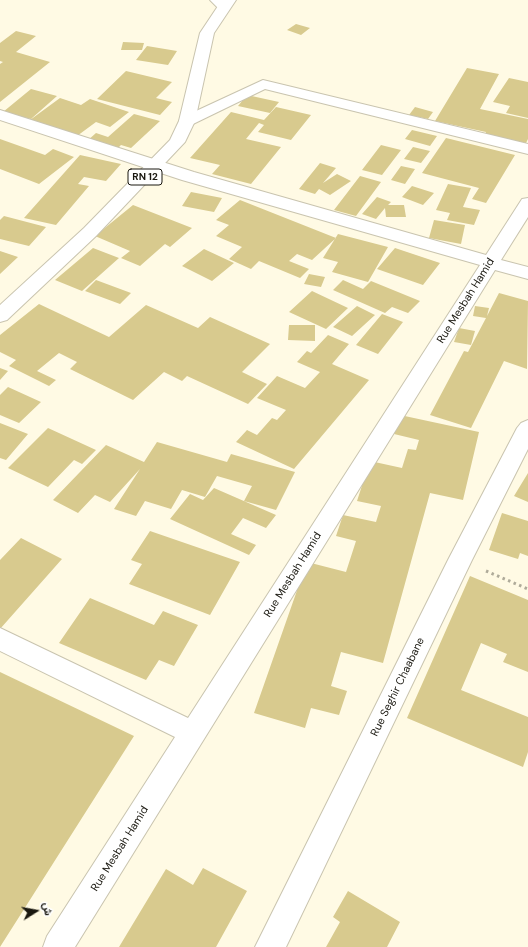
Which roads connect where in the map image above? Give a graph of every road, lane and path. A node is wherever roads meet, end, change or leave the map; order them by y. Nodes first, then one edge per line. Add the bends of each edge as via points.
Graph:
1 (223, 2) edge
2 (0, 115) edge
3 (187, 121) junction
4 (528, 149) edge
5 (155, 166) junction
6 (528, 203) edge
7 (491, 262) junction
8 (528, 273) edge
9 (0, 316) edge
10 (528, 428) edge
11 (460, 560) junction
12 (528, 589) edge
13 (0, 639) edge
14 (193, 733) junction
15 (58, 947) edge
16 (270, 947) edge

1 - 3 street, RN 12 via 207,33
2 - 5 street
3 - 4 street via 263,84
3 - 5 street, RN 12 via 177,142
5 - 7 street
5 - 9 street, RN 12 via 90,232
6 - 7 street, Rue Mesbah Hamid
7 - 8 street
7 - 14 street, Rue Mesbah Hamid
10 - 11 street, Rue Seghir Chaabane
11 - 12 path
11 - 16 street, Rue Seghir Chaabane
13 - 14 street
14 - 15 street, Rue Mesbah Hamid

